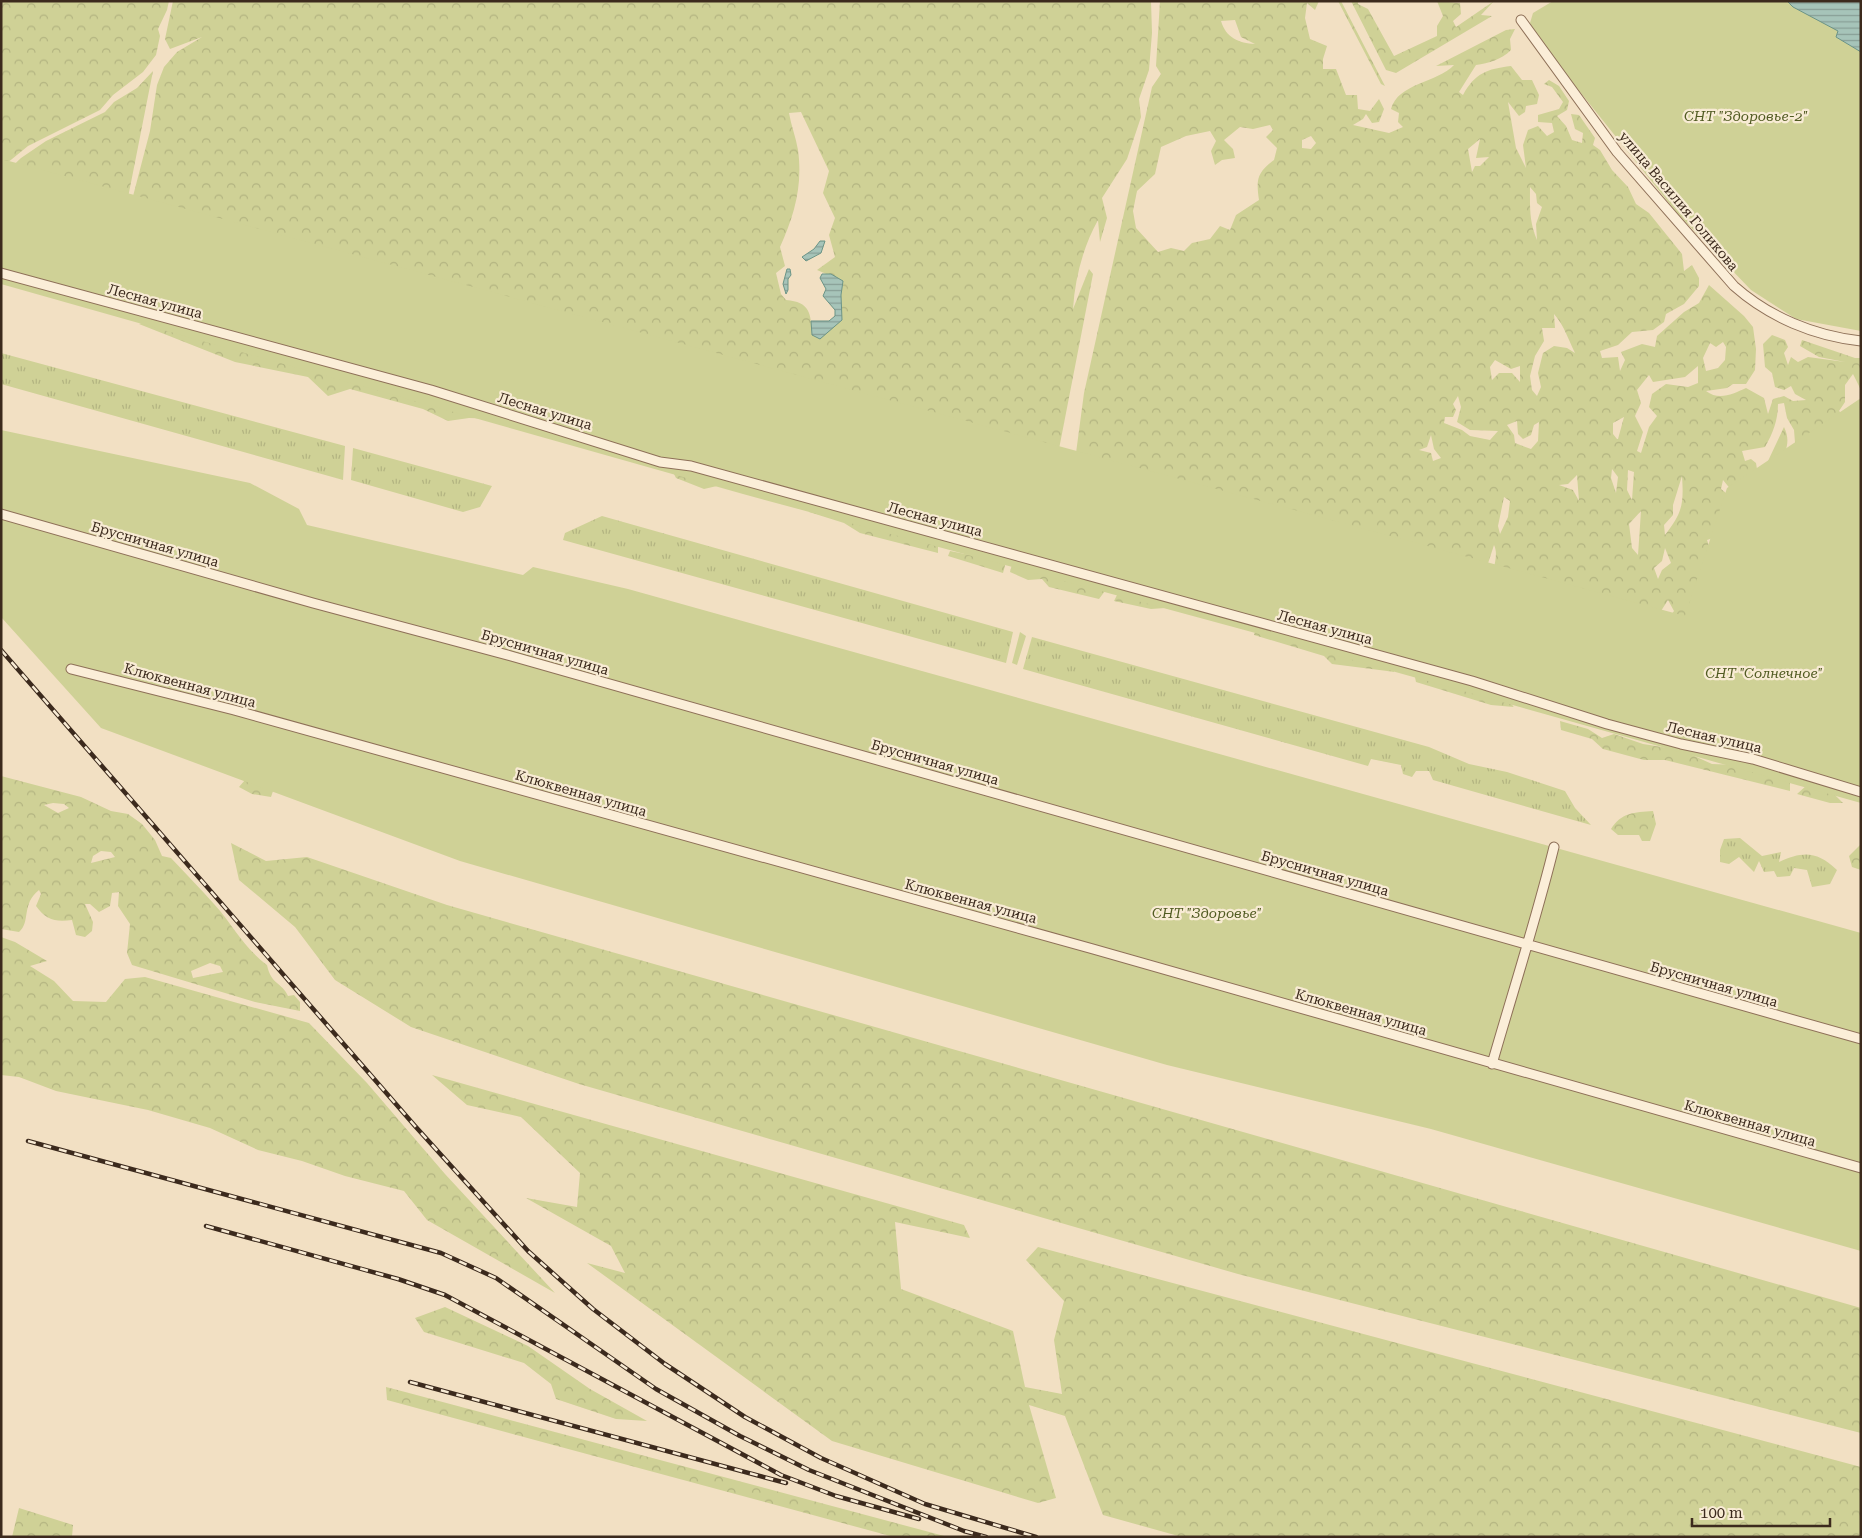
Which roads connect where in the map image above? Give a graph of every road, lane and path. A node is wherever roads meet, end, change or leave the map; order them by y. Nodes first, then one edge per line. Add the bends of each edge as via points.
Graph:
1 (1521, 20) dead end
2 (1, 273) edge
3 (1861, 341) edge
4 (1, 514) edge
5 (72, 669) dead end
6 (1861, 792) edge
7 (1554, 847) dead end
8 (1526, 945) junction
9 (1861, 1039) edge
10 (1492, 1064) junction
11 (1861, 1168) edge

1 - 3 street, улица Василия Голикова via 1617,152 1734,286 1753,303 1781,319
2 - 6 street, Лесная улица via 431,390 660,462 691,466 1472,681 1607,724 1753,759
4 - 8 street, Брусничная улица
5 - 10 street, Клюквенная улица via 244,713
7 - 8 street via 1538,914
8 - 9 street, Брусничная улица
8 - 10 street
10 - 11 street, Клюквенная улица

